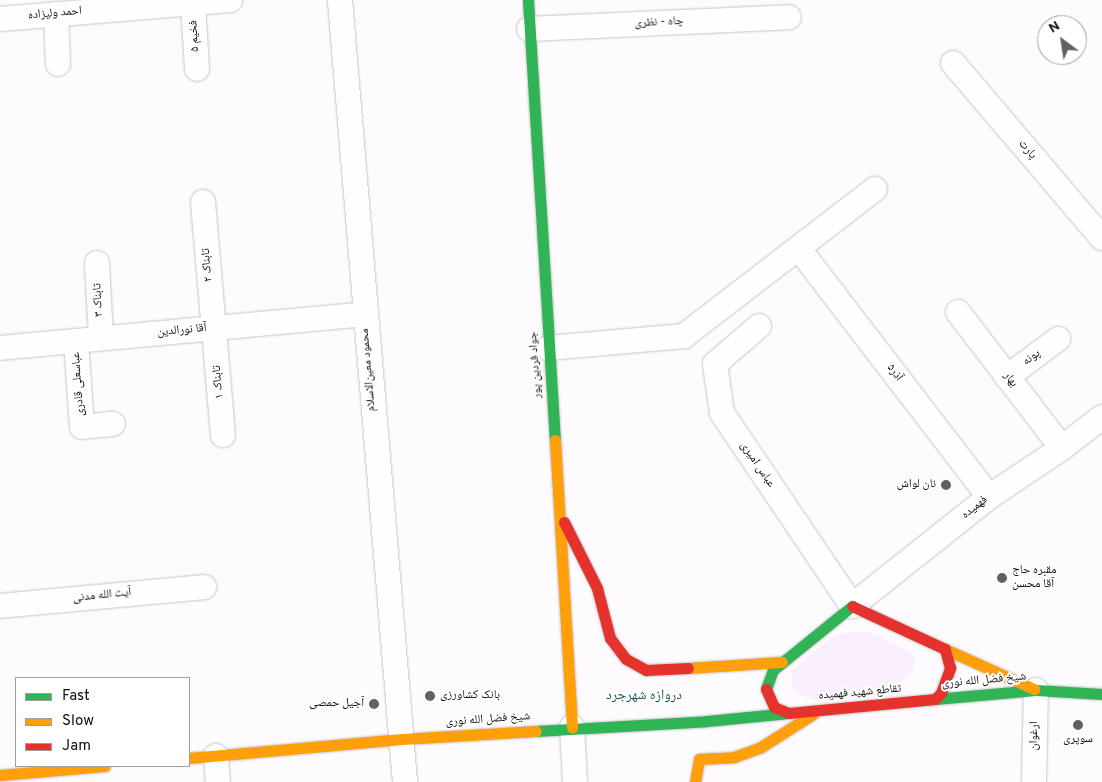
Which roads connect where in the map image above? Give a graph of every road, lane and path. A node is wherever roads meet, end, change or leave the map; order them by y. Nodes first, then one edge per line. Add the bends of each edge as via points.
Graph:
1 (230, 0) edge
2 (340, 0) edge
3 (528, 0) edge
4 (162, 3) edge
5 (193, 3) junction
6 (107, 5) edge
7 (47, 10) edge
8 (789, 17) dead end
9 (0, 19) edge
10 (529, 29) junction
11 (953, 63) dead end
12 (58, 64) dead end
13 (197, 69) dead end
14 (875, 189) dead end
15 (203, 202) dead end
16 (1102, 238) edge
17 (798, 249) junction
18 (96, 263) dead end
19 (958, 312) dead end
20 (364, 314) junction
21 (760, 326) dead end
22 (214, 328) junction
23 (101, 338) junction
24 (1058, 339) dead end
25 (76, 341) junction
26 (0, 348) edge
27 (548, 348) junction
28 (1007, 376) junction
29 (1102, 417) edge
30 (113, 424) dead end
31 (224, 435) dead end
32 (1062, 448) junction
33 (989, 497) junction
34 (558, 512) junction
35 (204, 586) dead end
36 (0, 606) edge
37 (852, 606) junction
38 (945, 649) junction
39 (782, 662) junction
40 (1036, 690) junction
41 (1102, 694) edge
42 (935, 699) junction
43 (818, 710) junction
44 (789, 713) junction
45 (572, 728) junction
46 (402, 739) junction
47 (216, 756) junction
48 (190, 758) edge
49 (94, 767) edge
50 (0, 775) edge
51 (218, 782) edge
52 (405, 782) edge
53 (575, 782) edge
54 (695, 782) edge
55 (1034, 782) edge

1 - 5 street, احمد ولیزاده
2 - 20 street, محمود معین‌الاسلام
3 - 10 street, جواد فردین پور
4 - 5 street, احمد ولیزاده
4 - 6 street, احمد ولیزاده
5 - 13 street, فخیم ۵
6 - 7 street, احمد ولیزاده
7 - 9 street, احمد ولیزاده
7 - 12 street
8 - 10 street, چاه - نظری
10 - 27 street, جواد فردین پور
11 - 16 street, پارت
14 - 17 street
15 - 22 street, تابناک ۲
17 - 27 street via 684,336
17 - 33 street, آذر۵
18 - 23 street, تابناک ۳
19 - 28 street, بهار
20 - 22 street, آقا نورالدین
20 - 46 street, محمود معین‌الاسلام
21 - 37 street, عباس امیری via 715,364 722,414
22 - 23 street, آقا نورالدین
22 - 31 street, تابناک ۱
23 - 25 street, آقا نورالدین
24 - 28 street, پونه
25 - 26 street, آقا نورالدین
25 - 30 street, عباسعلی قادری via 82,427
27 - 34 street, جواد فردین پور
28 - 32 street, بهار
29 - 32 street, فهمیده
32 - 33 street, فهمیده
33 - 37 street, فهمیده
34 - 39 street via 596,588 610,638 626,660 646,670
34 - 45 street, جواد فردین پور
35 - 36 street, آیت الله مدنی
37 - 38 street
37 - 39 street
38 - 40 street, شیخ فضل الله نوری
38 - 42 street via 950,668 948,678
39 - 44 street via 768,677 766,693 774,707
40 - 41 street, شیخ فضل الله نوری
40 - 42 street, شیخ فضل الله نوری
40 - 55 street, ارغوان
42 - 43 street, تقاطع شهید فهمیده
43 - 44 street, تقاطع شهید فهمیده
43 - 54 street via 761,747 734,757 699,760
44 - 45 street, شیخ فضل الله نوری
45 - 46 street, شیخ فضل الله نوری
45 - 53 street
46 - 47 street, شیخ فضل الله نوری
46 - 52 street, محمود معین‌الاسلام
47 - 48 street, شیخ فضل الله نوری
47 - 51 street
49 - 50 street

